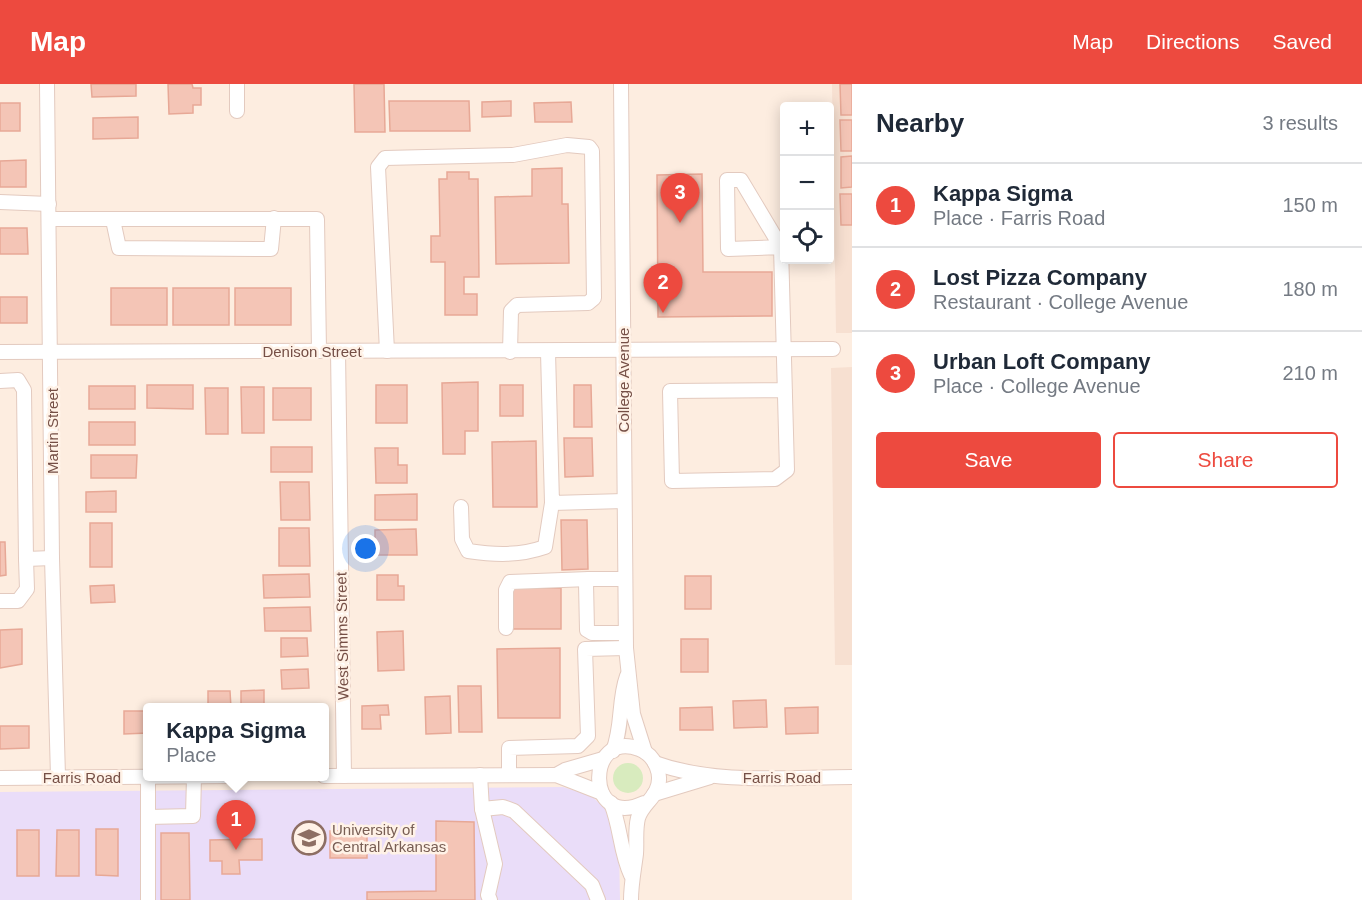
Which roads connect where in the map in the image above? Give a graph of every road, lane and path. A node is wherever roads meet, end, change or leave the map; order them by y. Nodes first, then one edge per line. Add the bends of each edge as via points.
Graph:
1 (47, 84) edge
2 (237, 84) edge
3 (621, 84) edge
4 (237, 111) dead end
5 (0, 202) edge
6 (49, 204) junction
7 (274, 218) junction
8 (50, 219) junction
9 (112, 219) junction
10 (782, 247) joint
11 (782, 264) edge
12 (784, 350) junction
13 (832, 350) dead end
14 (51, 351) junction
15 (319, 351) junction
16 (338, 351) junction
17 (387, 351) junction
18 (0, 352) edge
19 (510, 352) junction
20 (548, 352) junction
21 (623, 352) junction
22 (0, 381) edge
23 (786, 390) junction
24 (624, 501) junction
25 (552, 503) junction
26 (461, 507) dead end
27 (52, 558) junction
28 (26, 559) junction
29 (589, 579) junction
30 (625, 579) junction
31 (0, 601) edge
32 (506, 628) dead end
33 (625, 633) junction
34 (626, 648) junction
35 (627, 676) junction
36 (645, 752) junction
37 (608, 755) junction
38 (655, 763) junction
39 (480, 775) junction
40 (509, 775) junction
41 (556, 775) junction
42 (329, 776) edge
43 (344, 776) junction
44 (712, 776) junction
45 (58, 777) junction
46 (143, 777) edge
47 (852, 777) edge
48 (0, 778) edge
49 (147, 781) edge
50 (194, 781) edge
51 (607, 798) junction
52 (649, 799) junction
53 (482, 809) junction
54 (148, 817) junction
55 (631, 875) junction
56 (148, 900) edge
57 (490, 900) edge
58 (598, 900) edge
59 (632, 900) edge

1 - 6 street, Martin Street
2 - 4 street
3 - 21 street, College Avenue
5 - 6 street
6 - 8 street, Martin Street
7 - 9 street
7 - 9 street via 271,249 119,248
7 - 15 street via 317,219
8 - 9 street
8 - 14 street, Martin Street
10 - 10 street via 728,249 727,180 741,180
11 - 12 street
12 - 13 street, Denison Street
12 - 21 street, Denison Street
12 - 23 street
14 - 15 street, Denison Street
14 - 18 street, Denison Street
14 - 27 street, Martin Street
15 - 16 street, Denison Street
16 - 17 street, Denison Street
16 - 43 street, West Simms Street
17 - 19 street, Denison Street
17 - 19 street via 378,166 385,158 513,155 567,145 589,147 594,298 588,303 517,305 511,311
19 - 20 street, Denison Street
20 - 21 street, Denison Street
20 - 25 street
21 - 24 street, College Avenue
22 - 28 street via 18,380 24,390
23 - 23 street via 787,470 776,479 672,481 670,392
24 - 25 street
24 - 30 street, College Avenue
25 - 26 street via 545,547 527,553 468,551 462,539
27 - 28 street
27 - 45 street, Martin Street
28 - 31 street via 27,589 18,601
29 - 30 street
29 - 32 street via 510,582 506,590
29 - 33 street via 587,630
30 - 33 street, College Avenue
33 - 34 street, College Avenue
34 - 35 street, College Avenue
34 - 40 street via 585,649 588,736 578,746 509,748
35 - 36 street, College Avenue
35 - 37 street, College Avenue via 621,693 620,726
36 - 37 street via 628,747
36 - 38 street
37 - 41 street
37 - 51 street via 598,773
38 - 44 street, Farris Road via 676,771
38 - 52 street via 658,782
39 - 40 street
39 - 43 street
39 - 53 street
40 - 41 street
41 - 51 street
42 - 43 street
44 - 47 street, Farris Road
44 - 52 street, Farris Road
45 - 46 street, Farris Road
45 - 48 street, Farris Road
49 - 54 street
50 - 54 street via 193,816
51 - 52 street via 628,808
51 - 55 street via 620,825 623,859
52 - 55 street via 636,829
53 - 57 street via 495,864
53 - 58 street via 502,807 514,811 592,885
54 - 56 street
55 - 59 street

